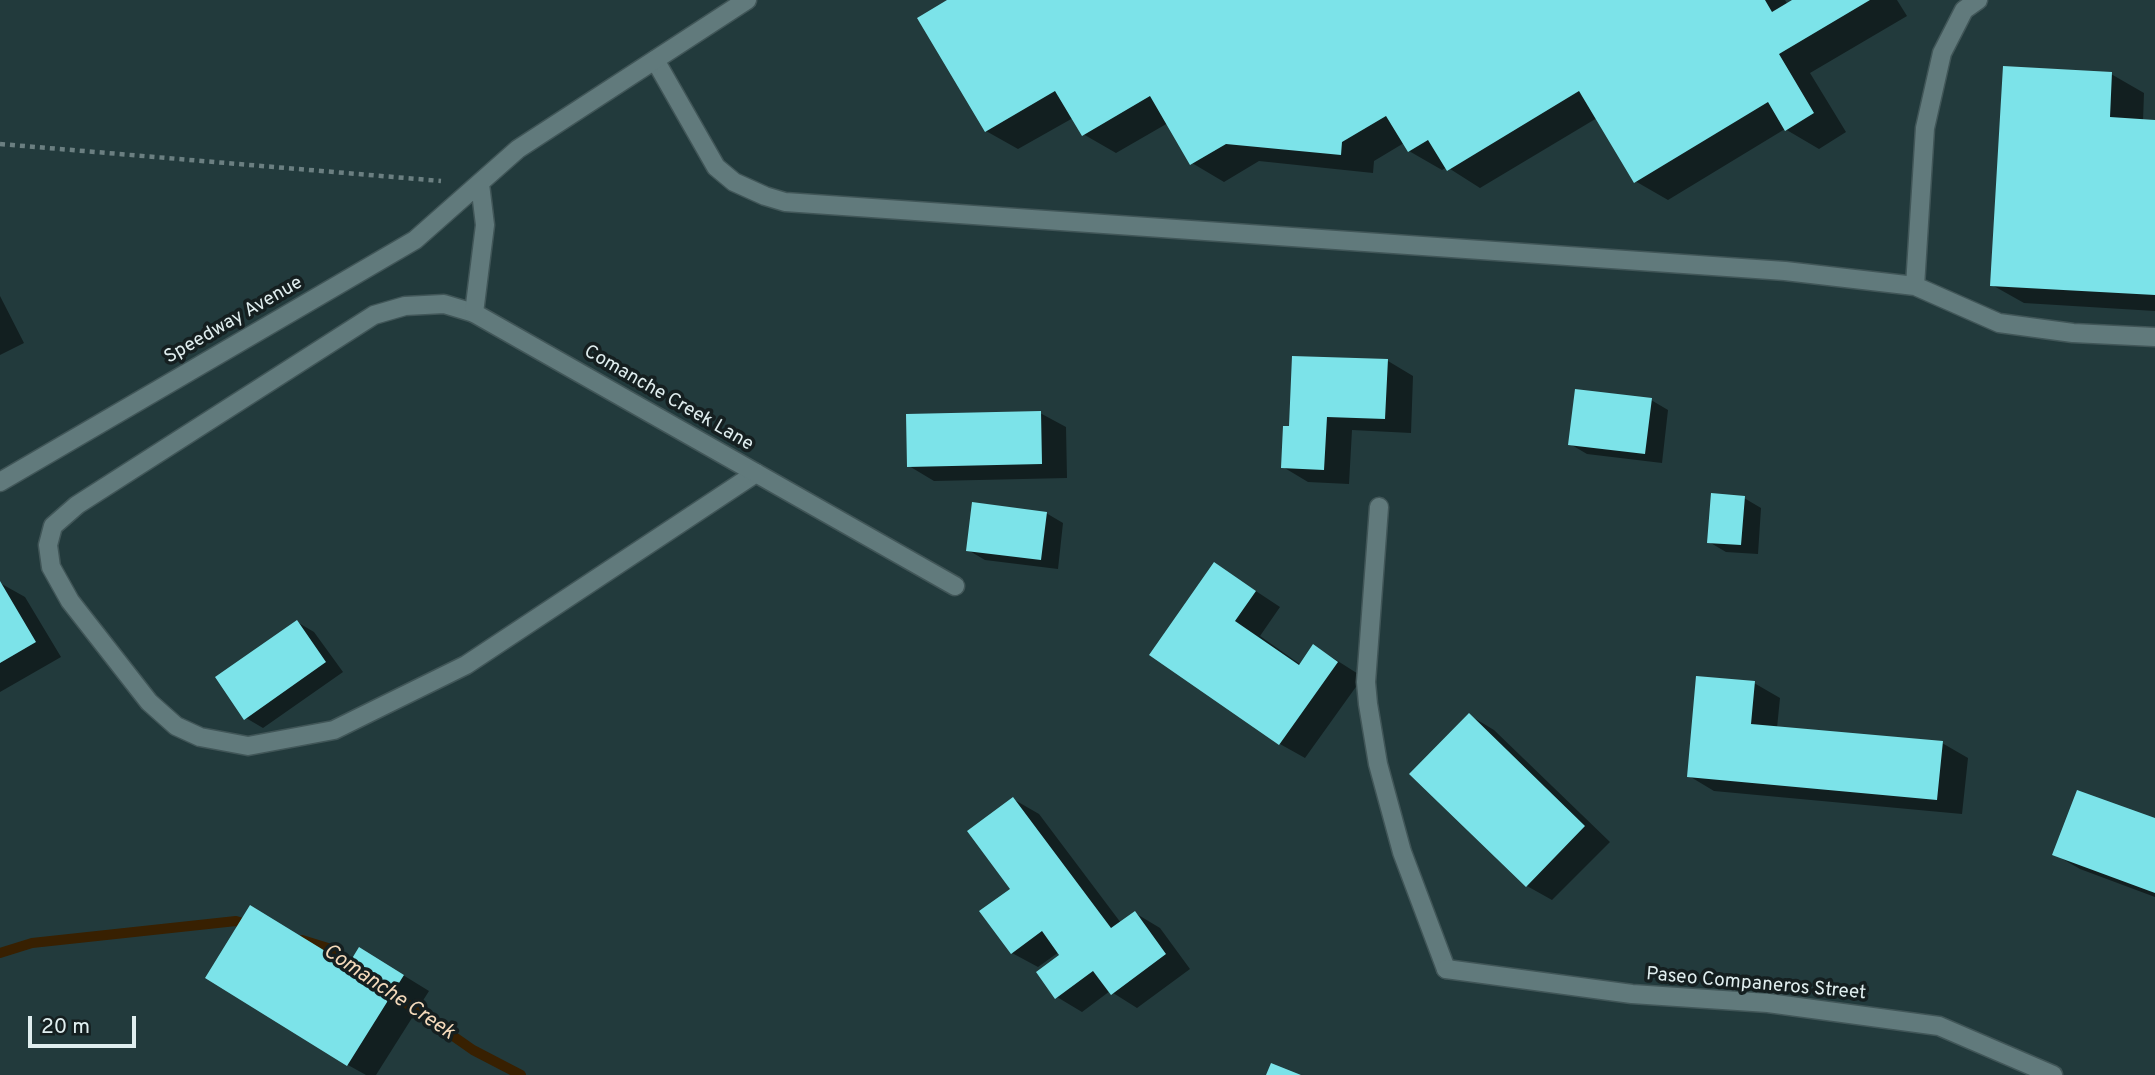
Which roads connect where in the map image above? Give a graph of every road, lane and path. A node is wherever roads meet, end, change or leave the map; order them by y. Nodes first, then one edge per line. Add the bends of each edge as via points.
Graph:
1 (747, 0) edge
2 (1978, 0) edge
3 (655, 60) junction
4 (0, 144) edge
5 (480, 184) junction
6 (1915, 286) junction
7 (474, 313) junction
8 (2155, 337) edge
9 (755, 473) junction
10 (0, 482) edge
11 (1379, 507) dead end
12 (955, 586) dead end
13 (2053, 1075) edge

1 - 3 street, Speedway Avenue
2 - 6 street via 1964,10 1942,53 1925,128
3 - 5 street, Speedway Avenue via 518,149
3 - 6 street via 716,167 734,182 785,202 1771,270
4 - 5 path
5 - 7 street via 485,225
5 - 10 street, Speedway Avenue via 415,240
6 - 8 street via 1999,323
7 - 9 street, Comanche Creek Lane
7 - 9 street, Comanche Creek Lane via 444,304 405,306 374,315 77,505 53,526 48,545 51,567 70,601 149,702 176,726 200,737 248,746 334,730 466,665
9 - 12 street, Comanche Creek Lane
11 - 13 street, Paseo Companeros Street via 1368,704 1378,764 1402,852 1446,969 1939,1026

